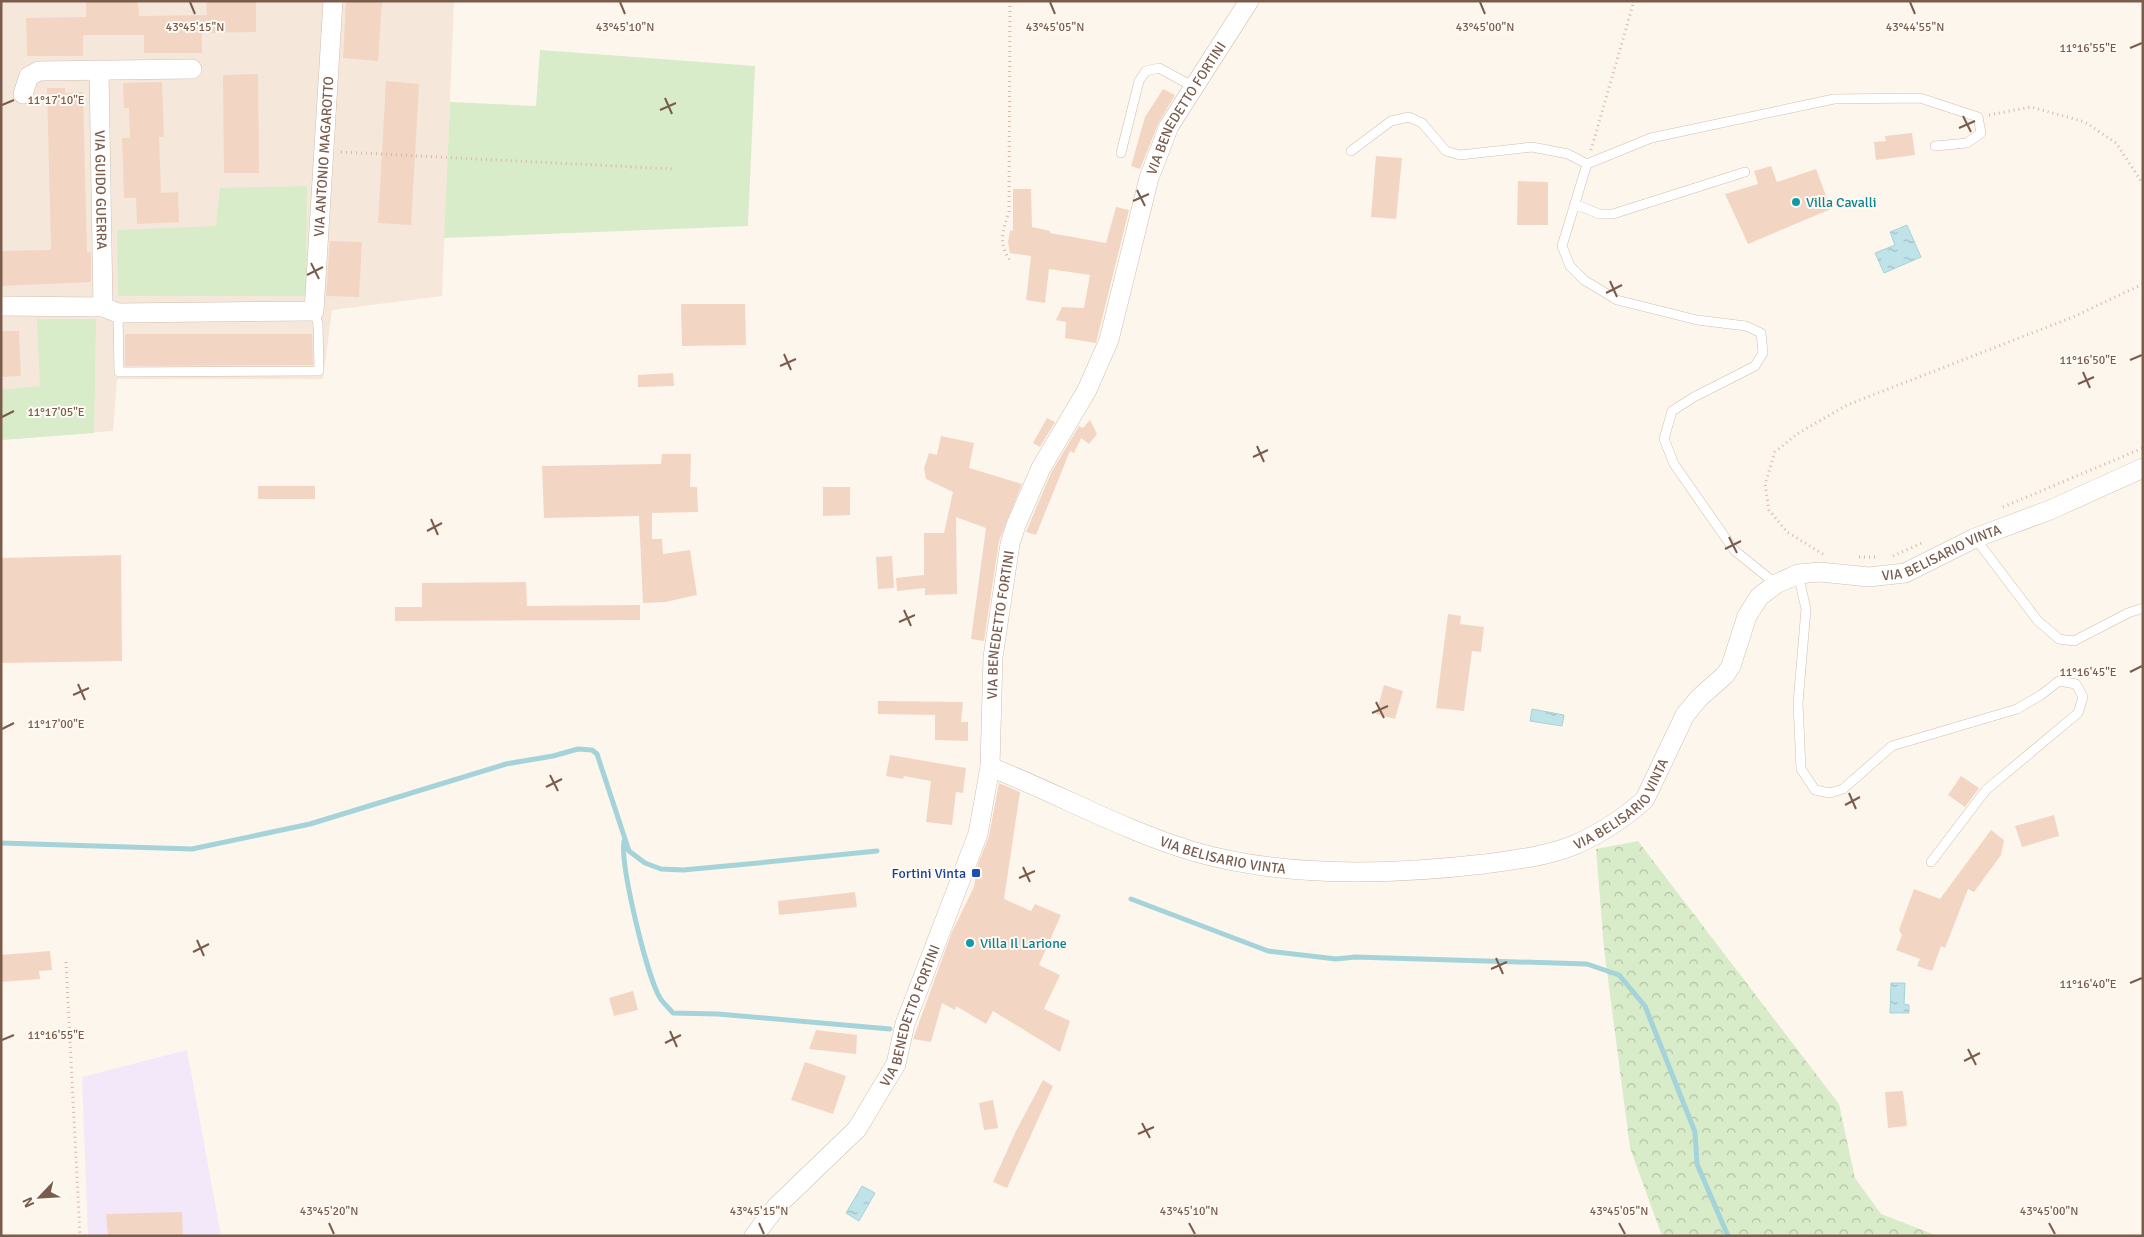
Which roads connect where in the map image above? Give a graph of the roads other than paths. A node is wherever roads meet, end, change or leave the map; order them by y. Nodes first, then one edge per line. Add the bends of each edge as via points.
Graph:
1 (333, 1) edge
2 (1249, 1) edge
3 (192, 69) dead end
4 (99, 71) junction
5 (1194, 87) junction
6 (23, 94) dead end
7 (1935, 146) dead end
8 (1351, 151) dead end
9 (1121, 153) dead end
10 (1587, 164) junction
11 (1745, 172) dead end
12 (1575, 204) junction
13 (1, 306) edge
14 (111, 310) junction
15 (314, 311) junction
16 (2143, 468) edge
17 (1975, 538) junction
18 (1798, 574) junction
19 (1776, 584) junction
20 (2143, 608) edge
21 (990, 767) junction
22 (1931, 862) dead end
23 (754, 1236) edge

1 - 15 street, VIA ANTONIO MAGAROTTO
2 - 5 street, VIA BENEDETTO FORTINI
3 - 4 street
4 - 6 street via 39,71 29,76
4 - 14 street, VIA GUIDO GUERRA
5 - 9 lane via 1159,68 1146,71 1139,81
5 - 21 street, VIA BENEDETTO FORTINI via 1169,126 1149,178 1109,340 1087,390 1042,468 1010,544 992,658
7 - 10 lane via 1968,143 1981,133 1978,117 1920,98 1834,99 1651,138
8 - 10 lane via 1391,122 1409,117 1422,123 1446,152 1460,155 1532,147 1568,154
10 - 12 lane
11 - 12 lane via 1613,214 1599,214
12 - 19 lane via 1562,246 1570,266 1584,280 1617,300 1697,320 1746,326 1761,333 1763,353 1755,366 1672,411 1664,439 1674,464 1734,550
13 - 14 street
14 - 15 street
14 - 15 lane via 118,372 319,371 318,324
16 - 17 street, VIA BELISARIO VINTA via 2050,510
17 - 18 street, VIA BELISARIO VINTA via 1916,570 1895,576
17 - 20 lane via 2038,621 2059,639 2074,641
18 - 19 street, VIA BELISARIO VINTA
18 - 22 lane via 1806,609 1798,703 1801,769 1814,790 1830,793 1843,789 1892,746 2016,709 2059,681 2076,684 2083,698 2078,713 1986,790
19 - 21 street, VIA BELISARIO VINTA via 1759,597 1747,616 1731,666 1685,715 1644,798 1634,810 1570,847 1530,858 1387,871 1285,869 1192,851
21 - 23 street, VIA BENEDETTO FORTINI via 978,834 905,1024 896,1064 857,1129 776,1207

